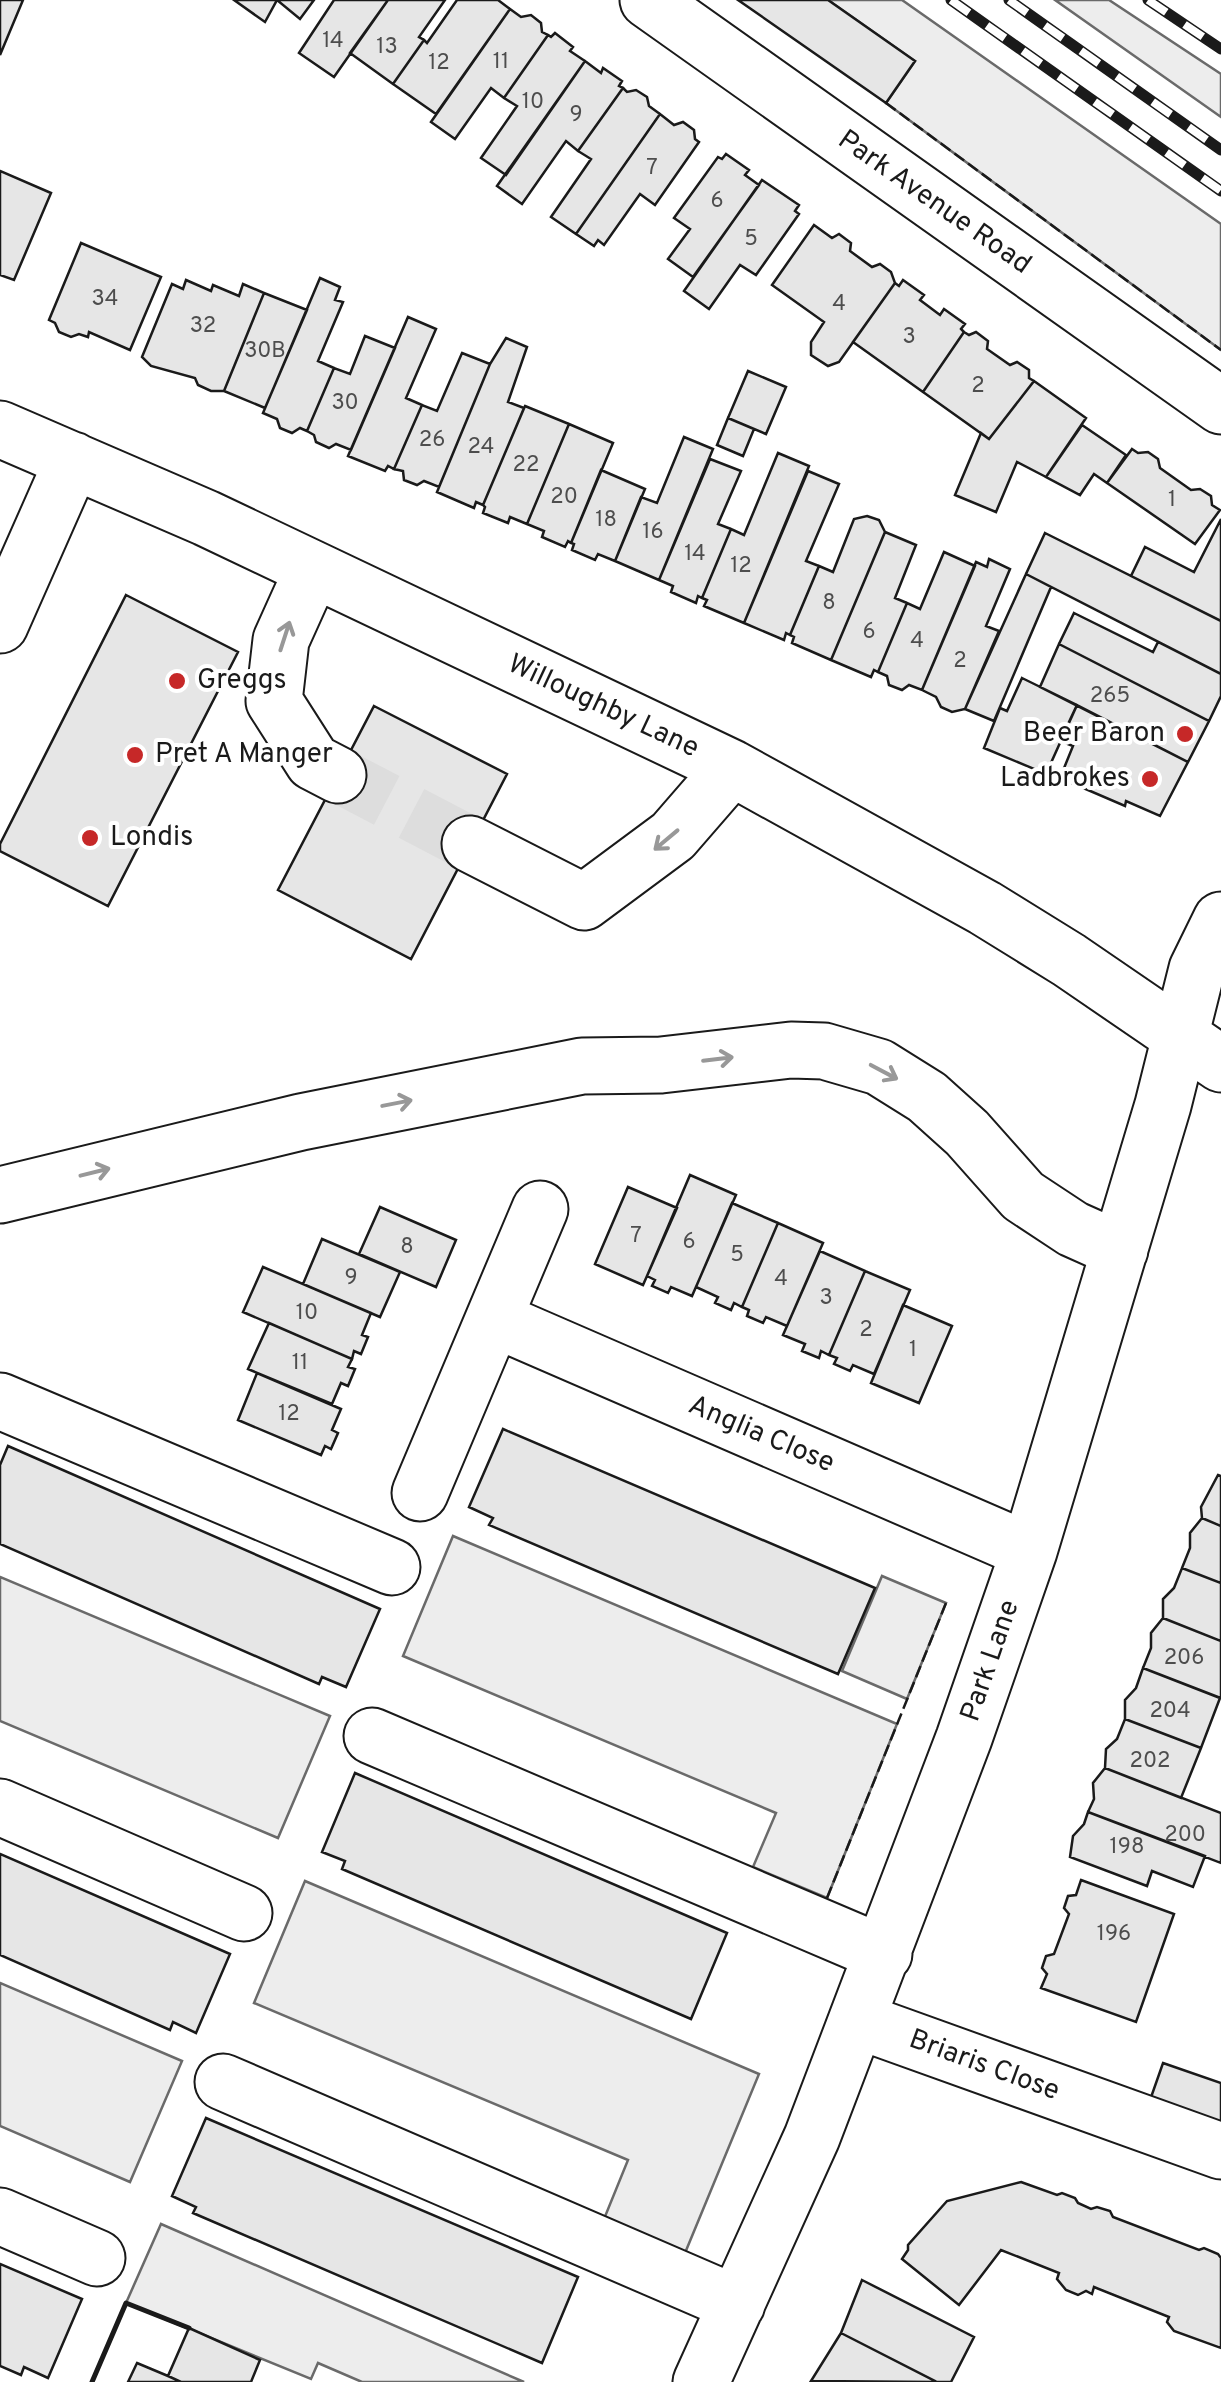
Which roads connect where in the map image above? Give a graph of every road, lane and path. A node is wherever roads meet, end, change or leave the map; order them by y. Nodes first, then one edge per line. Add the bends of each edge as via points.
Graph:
1 (648, 0) edge
2 (1221, 406) edge
3 (0, 429) edge
4 (73, 460) junction
5 (313, 569) junction
6 (0, 625) edge
7 (732, 768) junction
8 (338, 775) tunnel mouth
9 (470, 844) tunnel mouth
10 (1221, 920) edge
11 (1200, 1050) edge
12 (0, 1195) edge
13 (540, 1209) dead end
14 (1120, 1250) junction
15 (494, 1319) junction
16 (0, 1401) edge
17 (420, 1493) dead end
18 (1028, 1551) junction
19 (392, 1567) dead end
20 (372, 1736) dead end
21 (0, 1807) edge
22 (244, 1913) dead end
23 (884, 1954) junction
24 (859, 2021) junction
25 (223, 2082) dead end
26 (1221, 2151) edge
27 (0, 2216) edge
28 (97, 2258) dead end
29 (737, 2304) junction
30 (701, 2382) edge

1 - 2 street, Park Avenue Road
3 - 4 street, Willoughby Lane
4 - 5 street, Willoughby Lane
4 - 6 street
5 - 7 street, Willoughby Lane
8 -> 5 street via 313,762 274,702 281,640
7 -> 9 street via 672,836 584,902
7 - 11 street, Willoughby Lane via 985,908
10 - 11 street, Park Lane via 1197,968
11 - 14 street, Park Lane
12 -> 14 street via 301,1122 582,1066 824,1051 878,1068 927,1097 1022,1196
13 - 15 street
14 - 18 street, Park Lane
15 - 17 street
15 - 18 street, Anglia Close
16 - 19 street
18 - 23 street, Park Lane
20 - 23 street
21 - 22 street
23 - 24 street, Park Lane
24 - 26 street, Briaris Close
24 - 29 street, Park Lane
25 - 29 street
27 - 28 street
29 - 30 street, Park Lane

